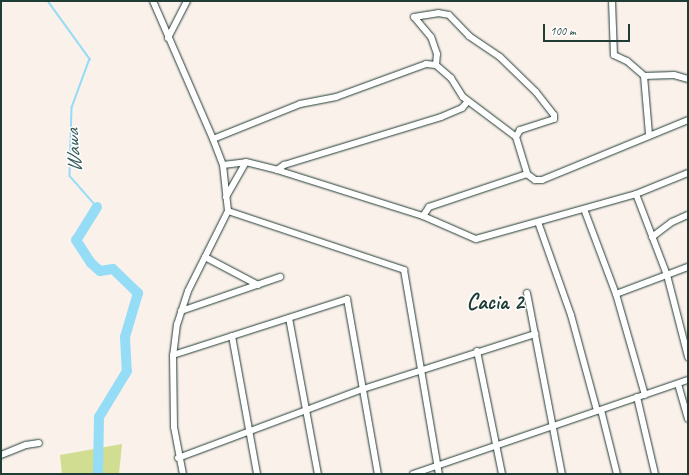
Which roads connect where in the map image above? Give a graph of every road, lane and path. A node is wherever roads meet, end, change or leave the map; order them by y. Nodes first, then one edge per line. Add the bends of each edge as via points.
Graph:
1 (153, 1) edge
2 (187, 1) edge
3 (612, 1) edge
4 (168, 38) junction
5 (436, 65) junction
6 (644, 76) junction
7 (688, 79) edge
8 (468, 101) junction
9 (688, 120) edge
10 (649, 134) junction
11 (516, 136) junction
12 (213, 139) junction
13 (246, 162) junction
14 (223, 165) junction
15 (277, 170) junction
16 (688, 173) edge
17 (527, 174) junction
18 (636, 194) junction
19 (226, 197) junction
20 (584, 209) junction
21 (228, 211) junction
22 (424, 216) junction
23 (688, 216) edge
24 (538, 222) junction
25 (652, 237) junction
26 (205, 257) junction
27 (688, 267) edge
28 (667, 275) junction
29 (280, 277) dead end
30 (258, 285) junction
31 (527, 293) dead end
32 (616, 294) junction
33 (181, 312) junction
34 (289, 318) junction
35 (535, 334) junction
36 (232, 336) junction
37 (477, 351) junction
38 (173, 355) junction
39 (688, 357) edge
40 (420, 370) junction
41 (688, 380) edge
42 (678, 384) junction
43 (363, 389) junction
44 (645, 395) junction
45 (637, 397) junction
46 (306, 410) junction
47 (599, 410) junction
48 (688, 419) edge
49 (552, 426) junction
50 (249, 431) junction
51 (39, 443) dead end
52 (497, 445) junction
53 (1, 456) edge
54 (178, 458) junction
55 (438, 466) junction
56 (183, 474) edge
57 (257, 474) edge
58 (318, 474) edge
59 (378, 474) edge
60 (413, 474) edge
61 (439, 474) edge
62 (502, 474) edge
63 (562, 474) edge
64 (617, 474) edge
65 (655, 474) edge

1 - 4 street
2 - 4 street
3 - 6 street via 614,55 628,61
4 - 12 street
5 - 8 street via 452,78
5 - 11 street via 437,54 431,37 414,17 438,13 448,15 469,36 500,57 536,92 554,115 554,119 520,130
5 - 12 street via 426,64 336,96 300,104
6 - 7 street via 663,74
6 - 10 street
8 - 11 street
8 - 15 street via 462,108 441,117 284,165
9 - 10 street
10 - 17 street via 542,180 535,180
11 - 17 street
12 - 14 street
13 - 14 street
13 - 15 street
13 - 19 street
14 - 19 street
15 - 22 street
16 - 18 street
17 - 22 street via 429,207
18 - 20 street
18 - 25 street
19 - 21 street
20 - 24 street
20 - 32 street
21 - 26 street
21 - 40 street via 404,270
22 - 24 street via 476,239
23 - 25 street via 672,222
24 - 47 street via 571,315
25 - 28 street
26 - 30 street
26 - 33 street
27 - 28 street
28 - 32 street
28 - 39 street
29 - 30 street
30 - 33 street
31 - 35 street
32 - 44 street
33 - 38 street
34 - 36 street
34 - 43 street via 347,299
34 - 46 street
35 - 37 street
35 - 49 street
36 - 38 street
36 - 50 street
37 - 40 street
37 - 52 street
38 - 54 street via 174,427
40 - 43 street
40 - 55 street
41 - 42 street
42 - 44 street
42 - 48 street
43 - 46 street
43 - 59 street
44 - 45 street
45 - 47 street
45 - 65 street
46 - 50 street
46 - 58 street
47 - 49 street
47 - 64 street
49 - 52 street
49 - 63 street
50 - 54 street
50 - 57 street
51 - 53 street via 26,445
52 - 55 street
52 - 62 street
54 - 56 street
55 - 60 street
55 - 61 street

